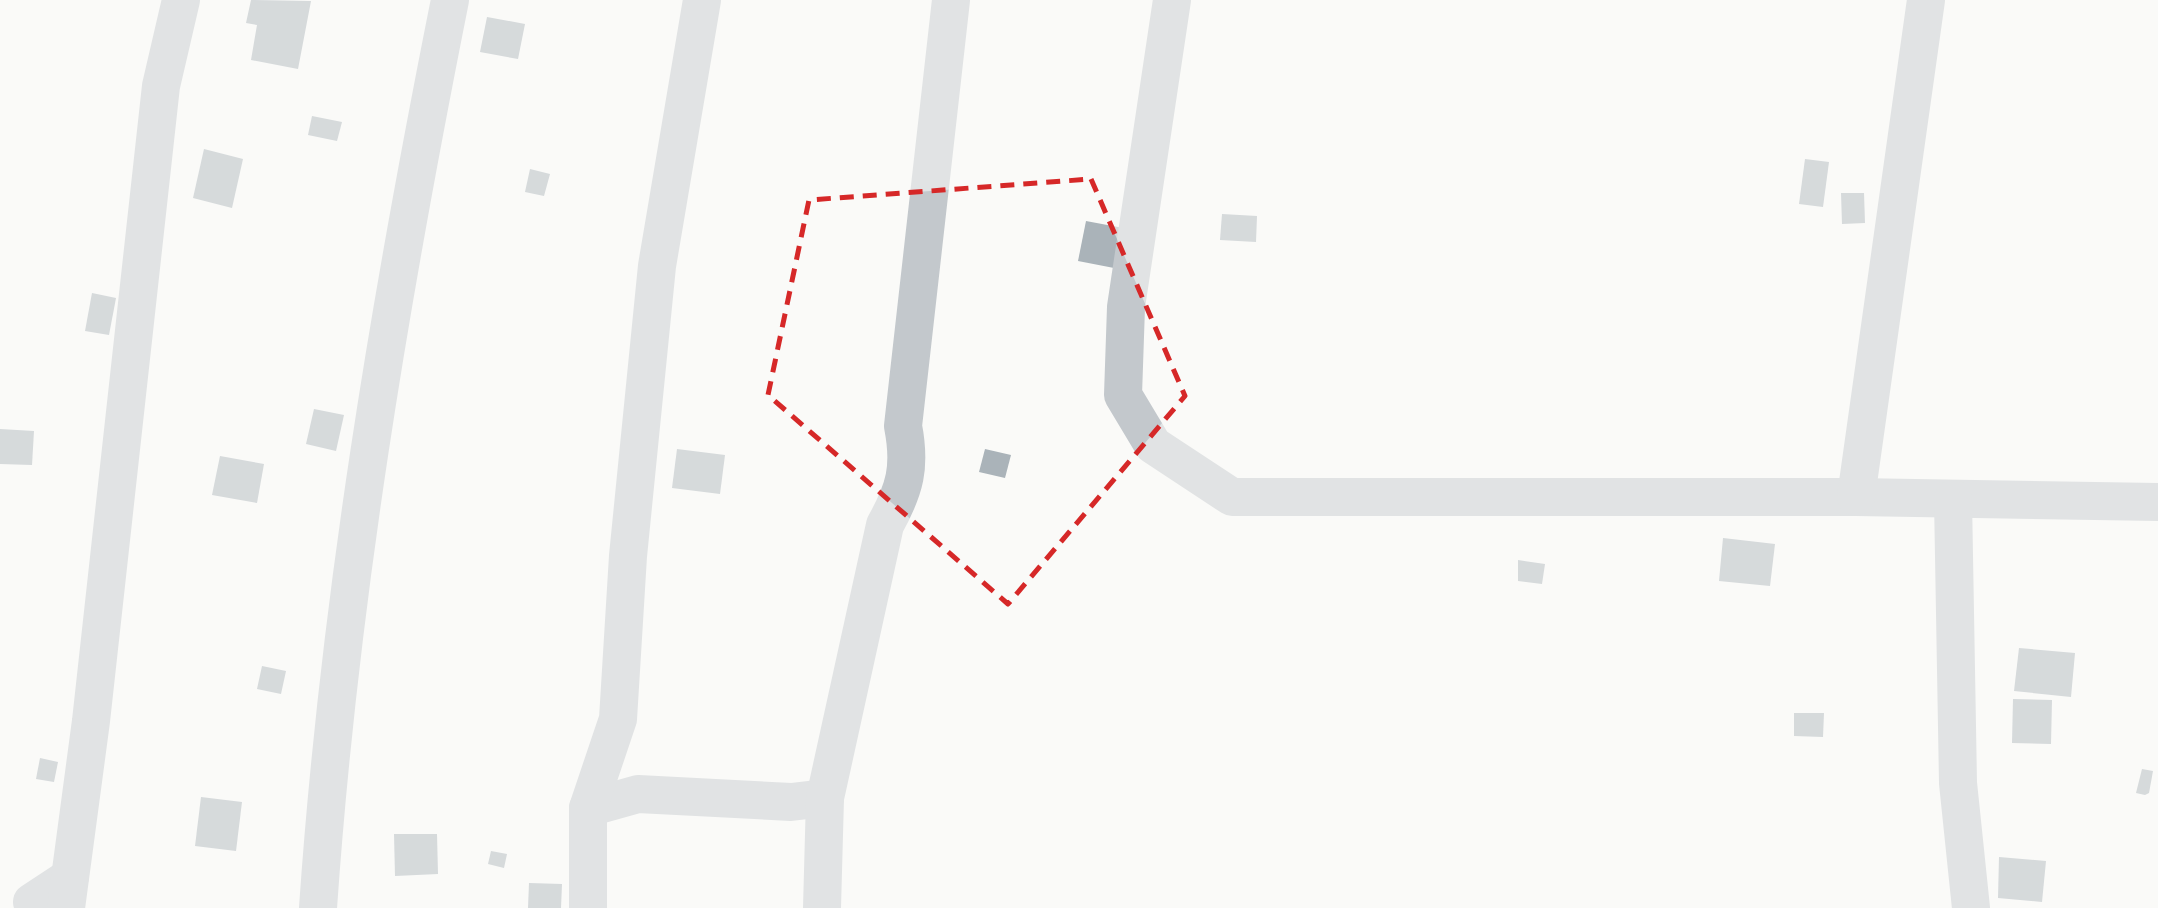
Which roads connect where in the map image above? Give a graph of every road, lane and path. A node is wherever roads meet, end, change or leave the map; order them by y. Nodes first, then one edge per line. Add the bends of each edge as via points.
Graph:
1 (181, 0) edge
2 (450, 0) edge
3 (702, 0) edge
4 (951, 0) edge
5 (1172, 0) edge
6 (1926, 0) edge
7 (1856, 497) junction
8 (1953, 499) junction
9 (2158, 502) edge
10 (825, 798) junction
11 (588, 808) junction
12 (42, 900) edge
13 (318, 908) edge
14 (588, 908) edge
15 (822, 908) edge
16 (1971, 908) edge

1 - 12 street via 161,86 91,721
2 - 13 street via 408,206 375,413 336,698
3 - 11 street via 657,266 628,556 618,719
4 - 10 street via 903,426 909,455 901,495 885,525
5 - 7 street via 1126,307 1124,395 1153,445 1232,497
6 - 7 street
7 - 8 street
8 - 9 street
8 - 16 street via 1958,783
10 - 11 street via 792,802 638,794
10 - 15 street
11 - 14 street

